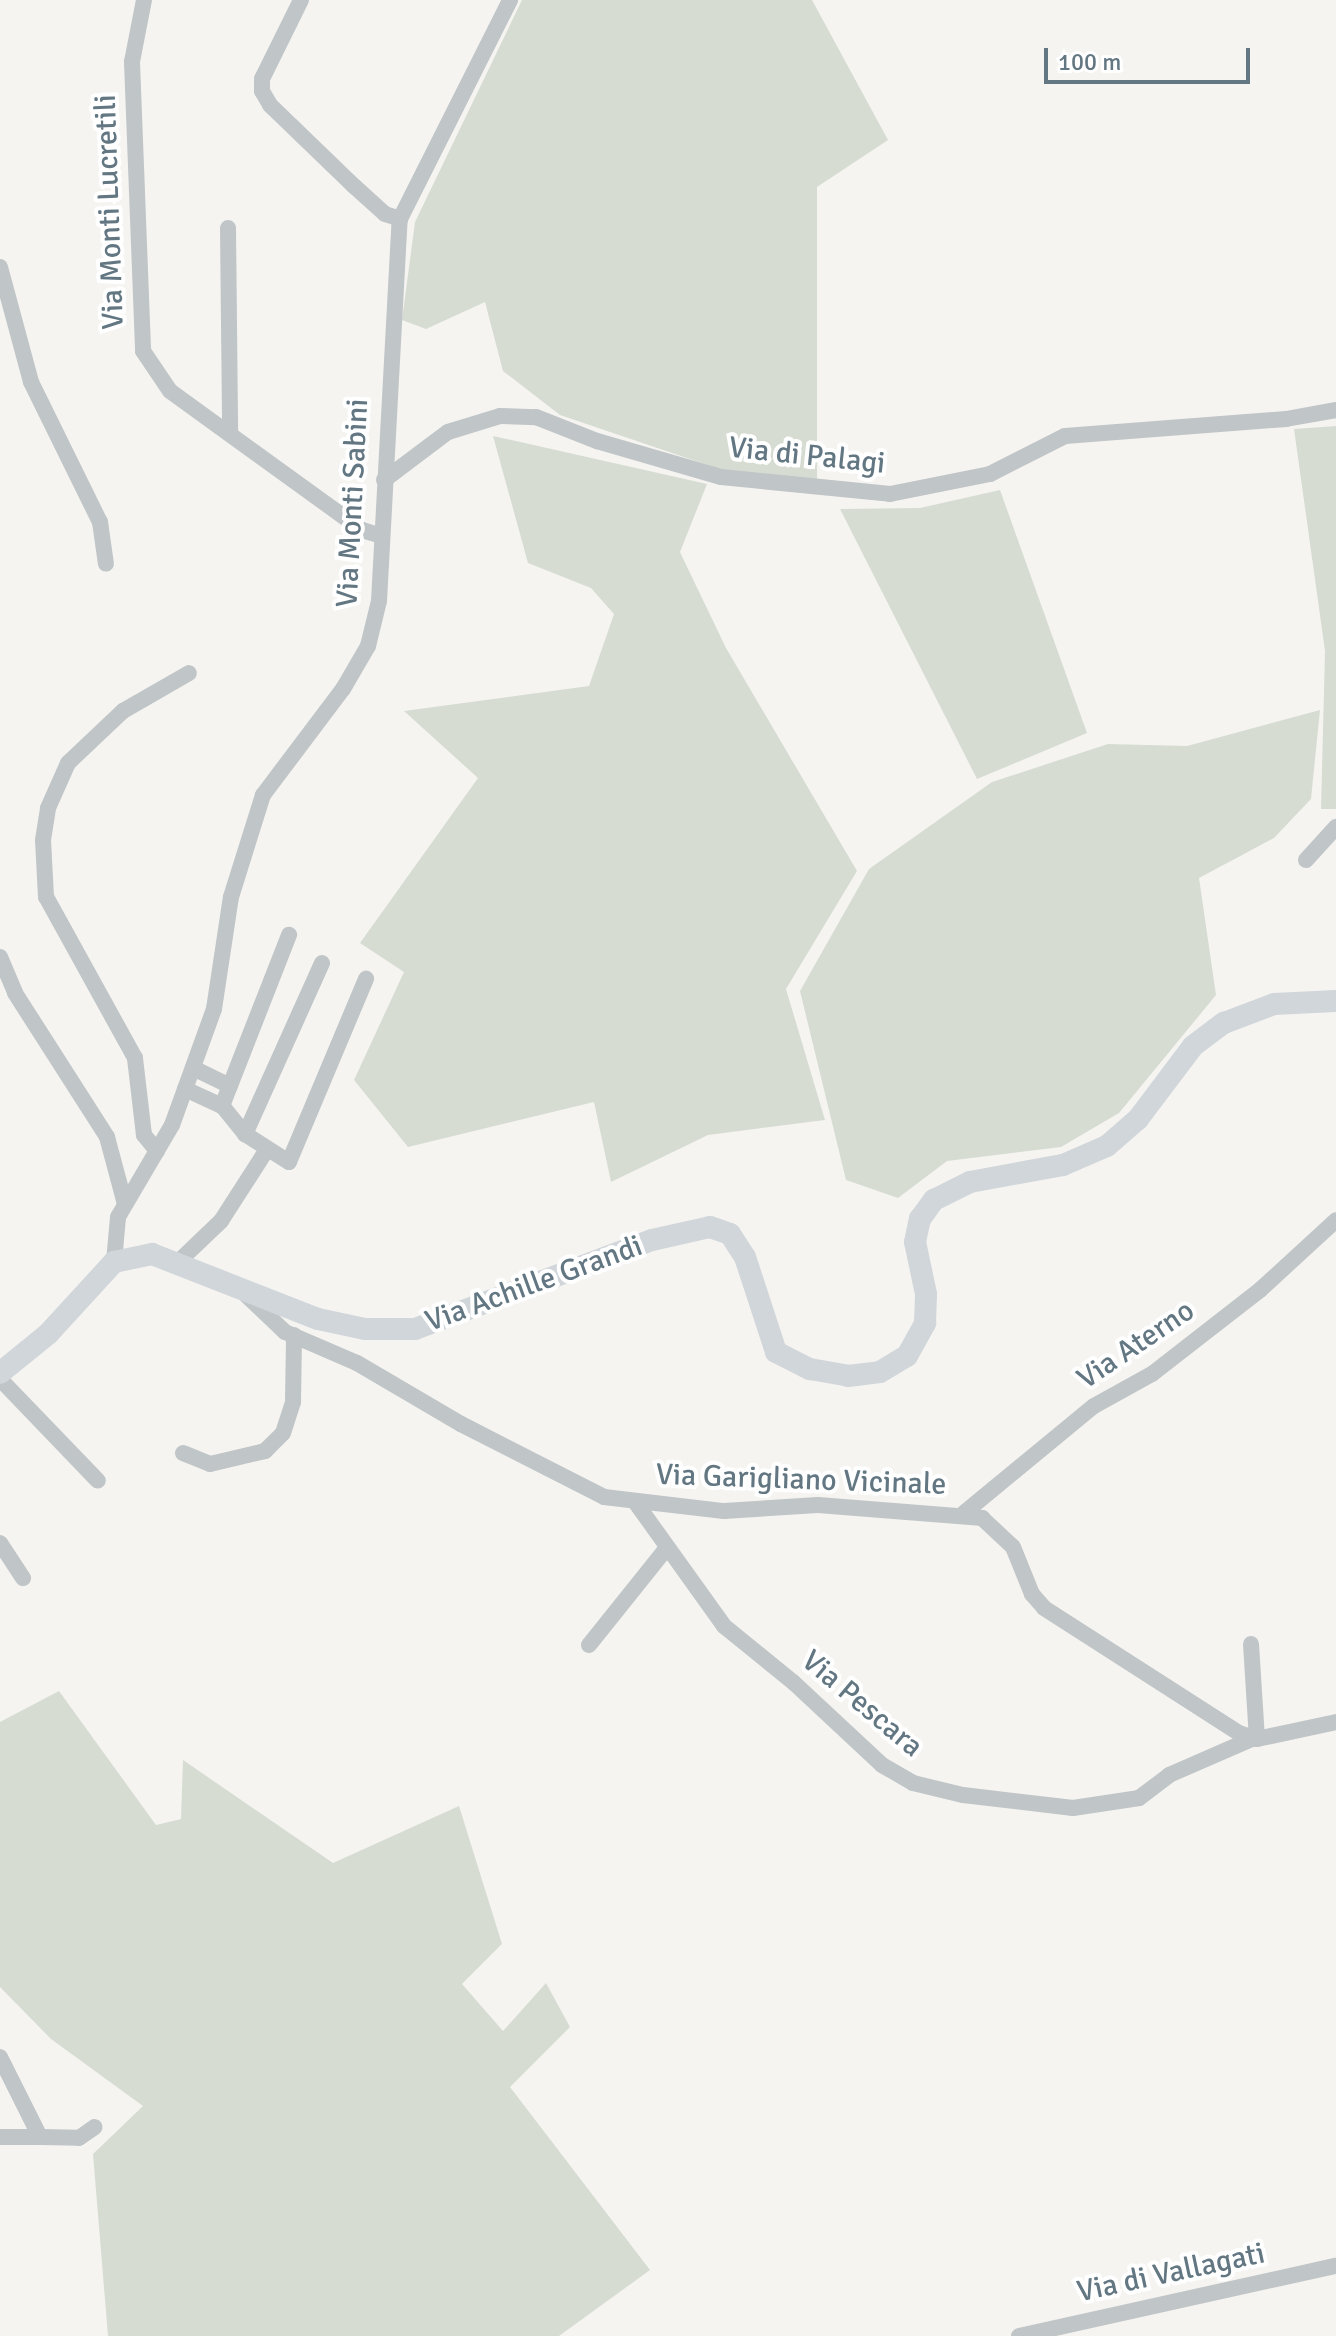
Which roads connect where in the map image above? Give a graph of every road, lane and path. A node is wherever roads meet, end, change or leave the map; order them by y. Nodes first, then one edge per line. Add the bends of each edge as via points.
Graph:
1 (144, 0) edge
2 (301, 0) edge
3 (510, 0) edge
4 (400, 219) junction
5 (228, 228) dead end
6 (0, 267) edge
7 (1336, 410) edge
8 (230, 432) junction
9 (384, 480) junction
10 (382, 536) junction
11 (106, 564) dead end
12 (189, 673) dead end
13 (1336, 827) edge
14 (1306, 860) dead end
15 (289, 935) dead end
16 (0, 957) edge
17 (322, 963) dead end
18 (366, 979) dead end
19 (1336, 1001) edge
20 (193, 1068) junction
21 (230, 1086) junction
22 (185, 1089) junction
23 (222, 1106) junction
24 (245, 1134) junction
25 (157, 1151) junction
26 (266, 1151) junction
27 (125, 1204) junction
28 (1336, 1220) edge
29 (114, 1262) junction
30 (177, 1263) junction
31 (236, 1284) junction
32 (294, 1335) junction
33 (0, 1376) edge
34 (183, 1453) dead end
35 (98, 1481) dead end
36 (636, 1503) junction
37 (964, 1513) junction
38 (0, 1543) edge
39 (665, 1550) junction
40 (23, 1578) dead end
41 (1251, 1644) dead end
42 (589, 1645) dead end
43 (1336, 1722) edge
44 (1255, 1738) junction
45 (0, 2057) edge
46 (95, 2127) dead end
47 (0, 2137) edge
48 (40, 2137) junction
49 (1336, 2266) edge
50 (1019, 2336) edge

1 - 8 street, Via Monti Lucretili via 132,62 143,351 170,391
2 - 4 street via 262,79 262,91 354,186 385,214
3 - 4 street, Via Monti Sabini
4 - 9 street, Via Monti Sabini
5 - 8 street
6 - 11 street via 31,382 100,522
7 - 9 street, Via di Palagi via 1286,419 1065,436 990,474 890,494 721,477 597,441 536,417 500,416 476,419 448,432
8 - 10 street, Via Monti Lucretili via 362,530
9 - 10 street, Via Monti Sabini
10 - 20 street, Via Monti Sabini via 379,601 368,646 343,689 263,795 231,897 214,1009
12 - 25 street via 123,711 68,763 48,808 43,840 46,897 135,1058 144,1135
13 - 14 street
15 - 21 street
16 - 27 street via 15,993 107,1137
17 - 24 street
18 - 26 street via 289,1162
19 - 31 main road, Via Achille Grandi via 1284,1002 1224,1023 1182,1057 1138,1119 1107,1146 1063,1165 970,1182 934,1200 920,1219 915,1242 926,1294 925,1323 913,1349 892,1367 848,1376 784,1359 767,1338 745,1257 730,1234 715,1227 652,1240 415,1329 365,1329 318,1319
20 - 21 street
20 - 22 street, Via Monti Sabini
21 - 23 street
22 - 23 street
22 - 25 street, Via Monti Sabini
23 - 24 street
24 - 26 street
25 - 27 street, Via Monti Sabini
26 - 30 street via 221,1221
27 - 29 street, Via Monti Sabini via 118,1217
28 - 37 street, Via Aterno via 1249,1300 1152,1374 1094,1406
29 - 30 main road, Via Achille Grandi via 152,1254
29 - 33 main road via 48,1334
30 - 31 main road, Via Achille Grandi
31 - 32 street, Via Garigliano Vicinale
32 - 34 street via 293,1402 283,1433 265,1451 210,1464
32 - 36 street, Via Garigliano Vicinale via 357,1363 562,1479
33 - 35 street
36 - 37 street, Via Garigliano Vicinale via 724,1511 818,1505
36 - 39 street, Via Pescara
37 - 44 street, Via Garigliano Vicinale via 982,1518 1013,1547 1032,1594 1063,1623
38 - 40 street
39 - 42 street
39 - 44 street, Via Pescara via 724,1626 888,1770 921,1786 1042,1805 1085,1806 1139,1798 1169,1775
41 - 44 street
43 - 44 street
45 - 48 street
46 - 48 street via 79,2138
47 - 48 street
49 - 50 street, Via di Vallagati

